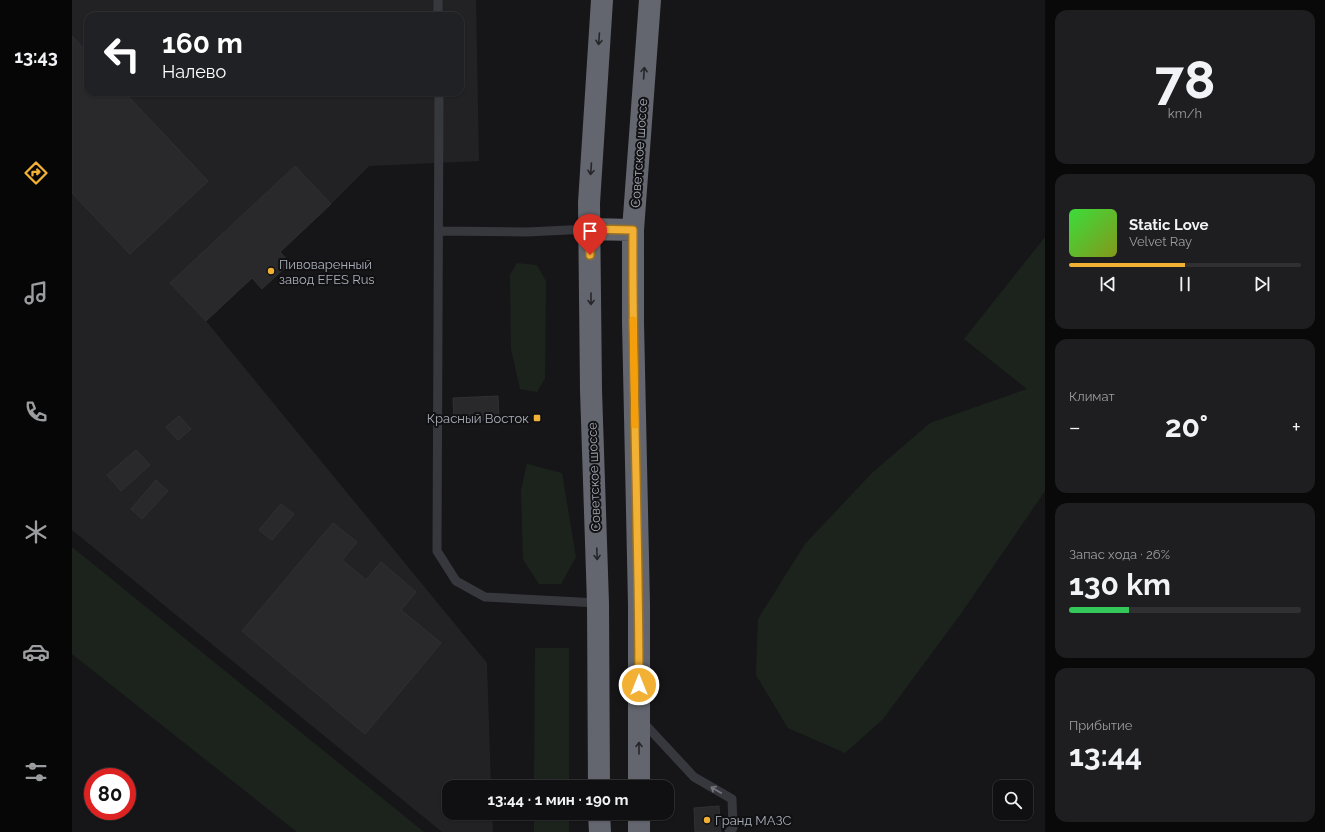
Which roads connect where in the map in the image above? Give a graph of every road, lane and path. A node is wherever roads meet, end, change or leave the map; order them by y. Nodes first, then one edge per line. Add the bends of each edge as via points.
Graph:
1 (438, 0) edge
2 (602, 0) edge
3 (650, 0) edge
4 (438, 12) edge
5 (439, 96) edge
6 (589, 229) junction
7 (633, 230) junction
8 (439, 231) junction
9 (598, 602) junction
10 (639, 717) junction
11 (599, 780) edge
12 (639, 780) edge
13 (600, 820) edge
14 (639, 820) edge
15 (600, 832) edge
16 (640, 832) edge
17 (729, 832) edge

1 - 4 lane
2 -> 6 highway, Советское шоссе
7 -> 3 highway, Советское шоссе
5 - 8 lane
6 - 7 highway
6 - 8 lane via 527,232
6 -> 9 highway, Советское шоссе
7 - 10 highway, Советское шоссе
8 - 9 lane via 436,551 456,581 485,597
9 - 11 highway, Советское шоссе
12 -> 10 highway, Советское шоссе
17 -> 10 lane via 733,828 732,799 694,777
13 - 15 highway
14 - 16 highway

